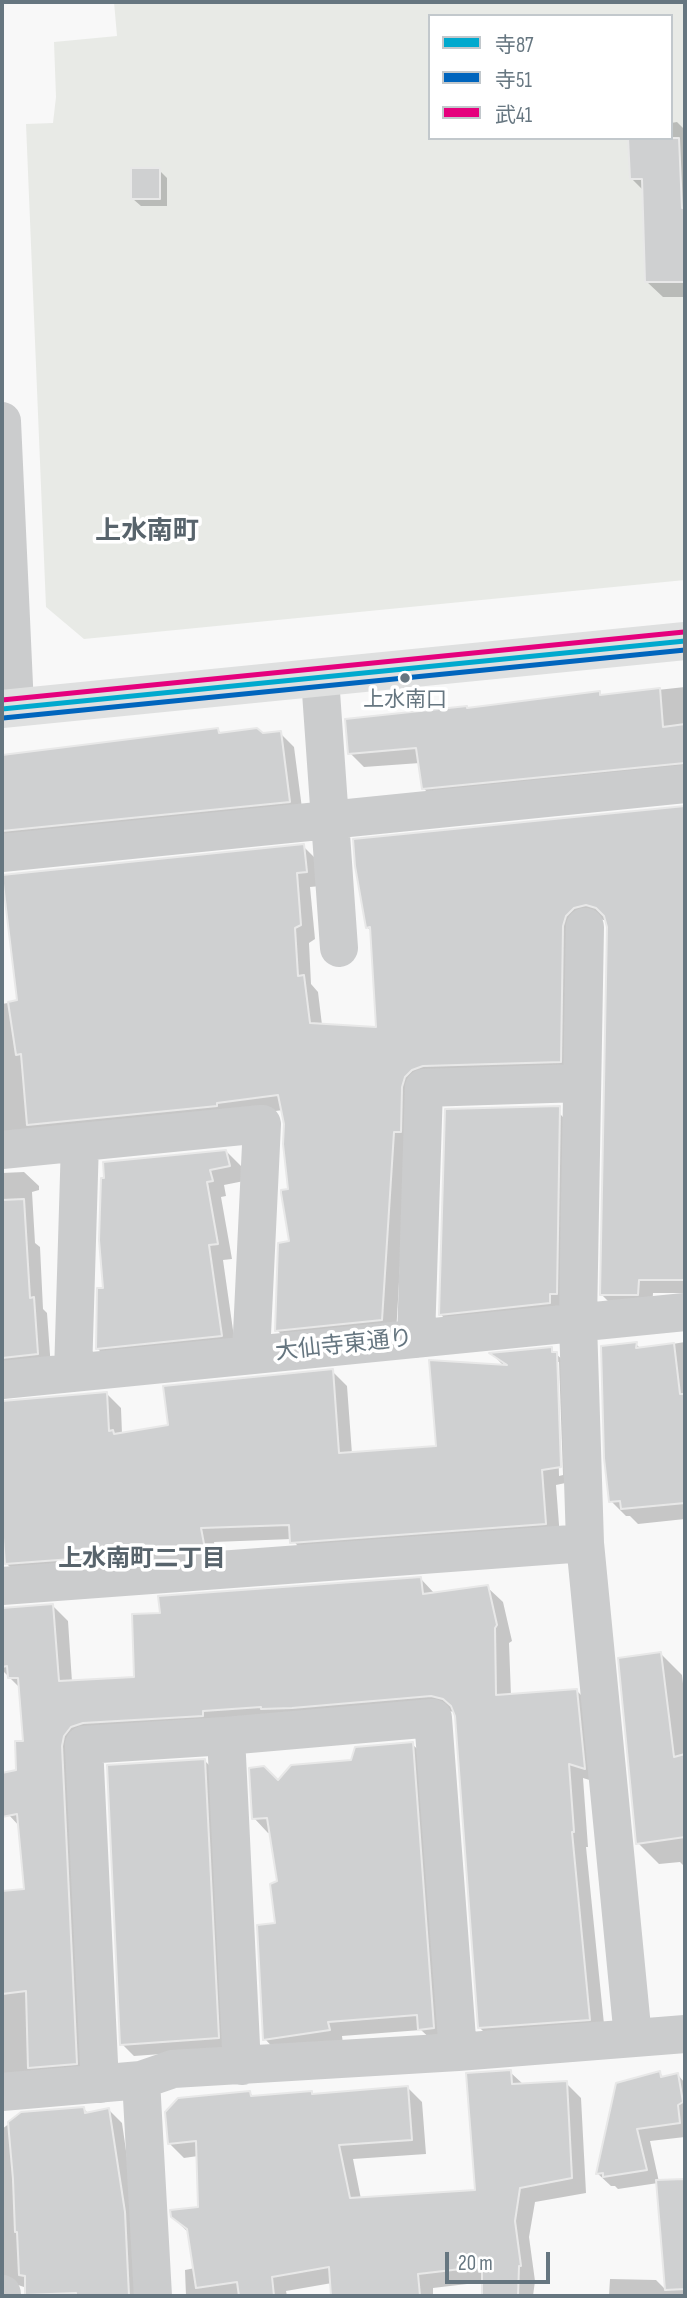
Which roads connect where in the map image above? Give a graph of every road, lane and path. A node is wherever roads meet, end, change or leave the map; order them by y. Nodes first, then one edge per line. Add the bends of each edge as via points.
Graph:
1 (2, 421) edge
2 (685, 641) edge
3 (320, 678) junction
4 (8, 708) edge
5 (685, 784) edge
6 (331, 820) junction
7 (2, 853) edge
8 (585, 927) dead end
9 (339, 948) dead end
10 (582, 1083) junction
11 (80, 1142) junction
12 (2, 1150) edge
13 (685, 1312) edge
14 (578, 1323) junction
15 (416, 1339) junction
16 (251, 1355) junction
17 (72, 1373) junction
18 (2, 1380) edge
19 (584, 1543) junction
20 (2, 1586) edge
21 (226, 1736) junction
22 (685, 2034) edge
23 (633, 2038) junction
24 (458, 2052) junction
25 (242, 2066) junction
26 (141, 2080) junction
27 (100, 2084) junction
28 (2, 2092) edge
29 (153, 2296) edge

1 - 4 street
2 - 3 main road
3 - 4 main road
3 - 6 street
5 - 6 street
6 - 7 street
6 - 9 street
8 - 10 street
10 - 14 street
10 - 15 street via 424,1088
11 - 12 street
11 - 16 street via 262,1124
11 - 17 street
13 - 14 street, 大仙寺東通り
14 - 15 street, 大仙寺東通り
14 - 19 street
15 - 16 street, 大仙寺東通り
16 - 17 street, 大仙寺東通り
17 - 18 street, 大仙寺東通り
19 - 20 street
19 - 23 street
21 - 24 street via 433,1718
21 - 25 street
21 - 27 street via 85,1745
22 - 23 street
23 - 24 street
24 - 25 street
25 - 26 street via 173,2069
26 - 27 street
26 - 29 street
27 - 28 street

